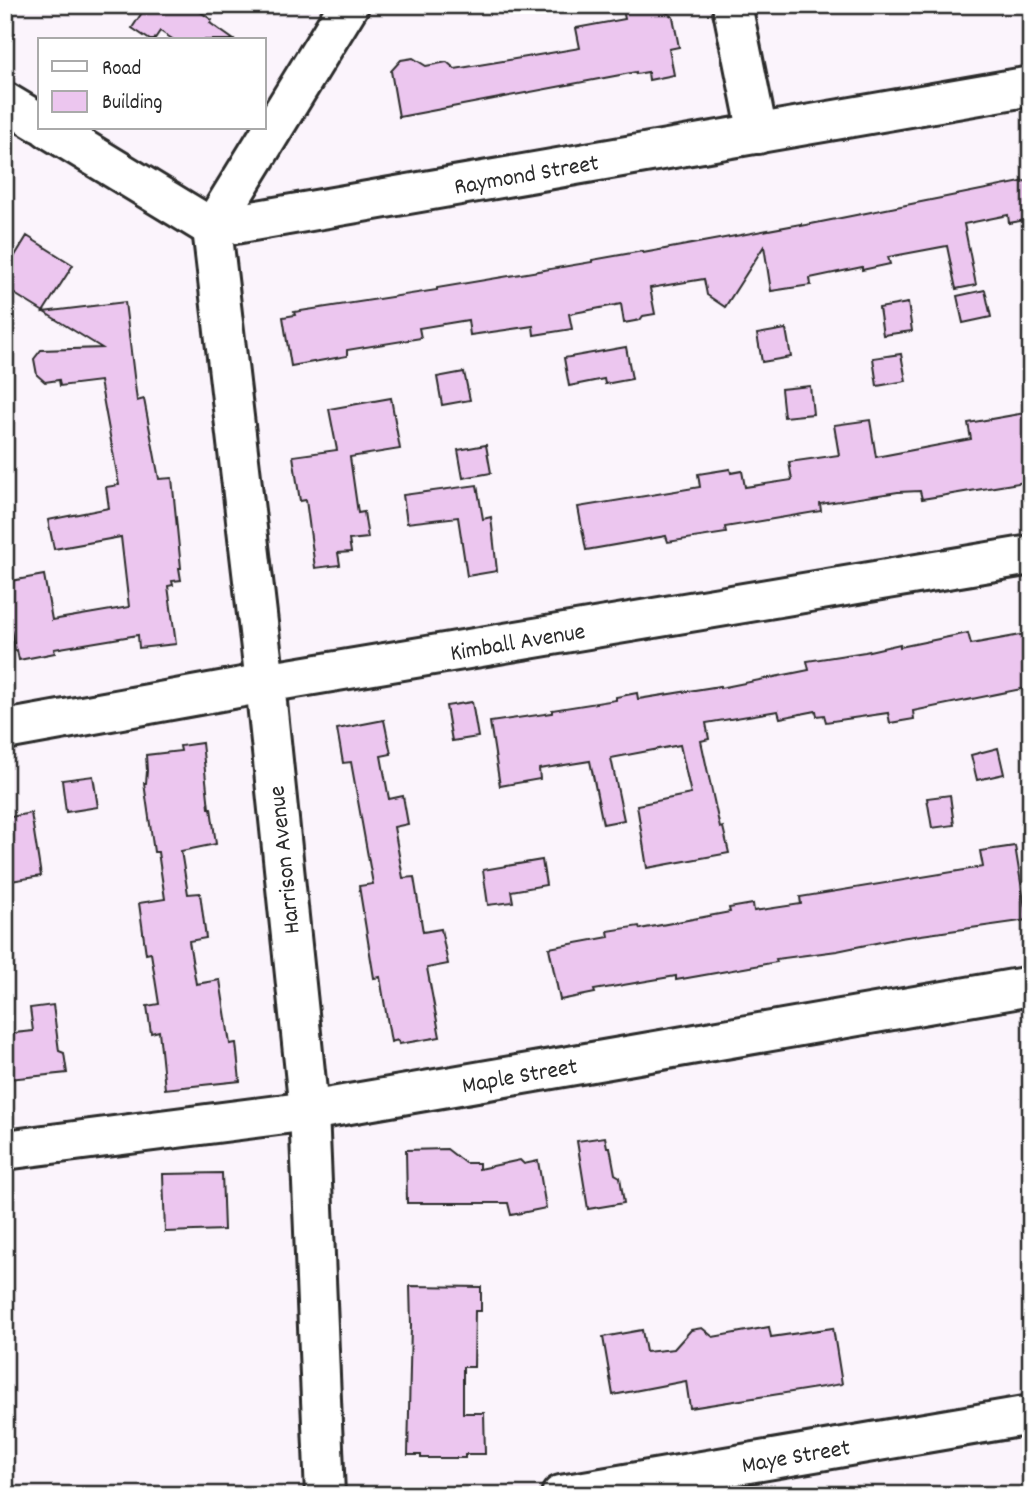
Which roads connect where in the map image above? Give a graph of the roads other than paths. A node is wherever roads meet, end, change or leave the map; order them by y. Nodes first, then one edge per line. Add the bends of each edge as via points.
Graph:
1 (349, 5) edge
2 (732, 5) edge
3 (1031, 86) edge
4 (5, 102) edge
5 (38, 122) edge
6 (51, 130) edge
7 (758, 134) junction
8 (212, 228) junction
9 (1031, 555) edge
10 (265, 683) junction
11 (5, 730) edge
12 (1031, 986) edge
13 (309, 1111) junction
14 (5, 1150) edge
15 (1031, 1415) edge
16 (325, 1495) edge
17 (561, 1495) edge

1 - 8 street
2 - 7 street
3 - 7 street, Raymond Street
4 - 5 street
6 - 8 street
7 - 8 street, Raymond Street
8 - 10 street, Harrison Avenue
9 - 10 street, Kimball Avenue
10 - 11 street, Kimball Avenue
10 - 13 street, Harrison Avenue
12 - 13 street, Maple Street
13 - 14 street, Maple Street
13 - 16 street, Harrison Avenue
15 - 17 street, Maye Street

